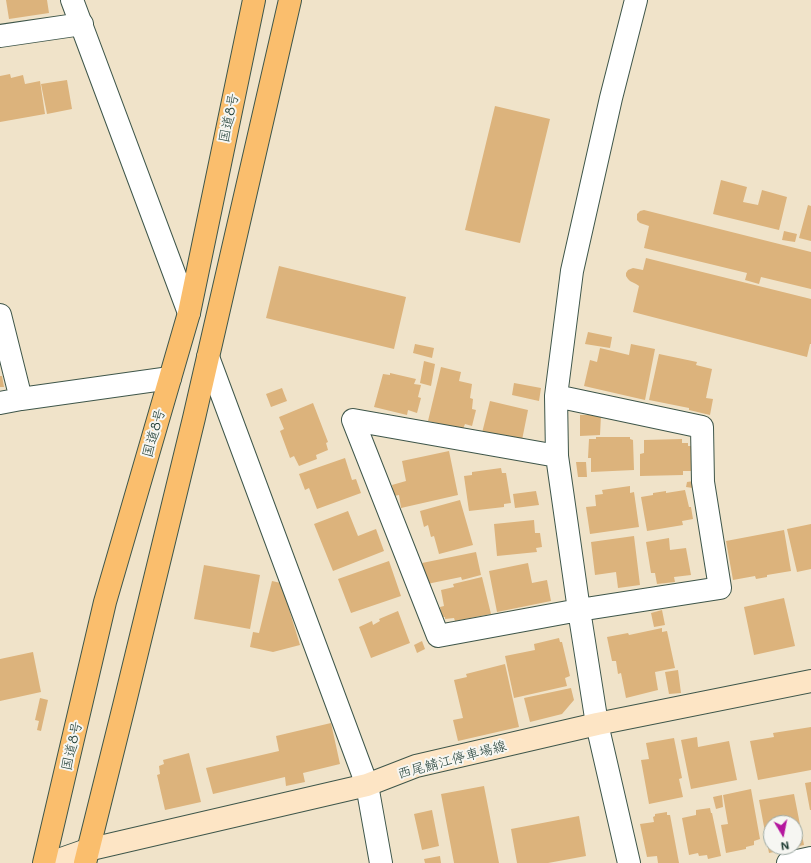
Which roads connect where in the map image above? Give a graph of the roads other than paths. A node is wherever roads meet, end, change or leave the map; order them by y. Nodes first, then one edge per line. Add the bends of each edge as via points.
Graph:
1 (72, 0) edge
2 (254, 0) edge
3 (290, 0) edge
4 (636, 0) edge
5 (82, 24) junction
6 (0, 36) edge
7 (188, 313) junction
8 (0, 315) edge
9 (208, 357) junction
10 (170, 378) junction
11 (556, 396) junction
12 (10, 401) edge
13 (557, 456) junction
14 (579, 610) junction
15 (811, 681) edge
16 (597, 724) junction
17 (367, 785) junction
18 (86, 856) edge
19 (811, 858) edge
20 (44, 863) edge
21 (50, 863) edge
22 (381, 863) edge
23 (629, 863) edge
24 (788, 863) edge

1 - 5 street
2 - 7 highway, 国道8号
3 - 9 highway
4 - 11 street via 572,271
5 - 6 street
5 - 7 street
7 - 10 highway, 国道8号
8 - 12 street
9 - 17 street
9 - 18 highway
10 - 12 street
10 - 20 highway, 国道8号 via 106,602
11 - 13 street
11 - 14 street via 702,427 703,482 720,588
13 - 14 street
13 - 14 street via 353,420 438,636
14 - 16 street
15 - 16 main road, 西尾鯖江停車場線
16 - 17 main road, 西尾鯖江停車場線 via 416,766
16 - 23 street
17 - 18 main road, 西尾鯖江停車場線
17 - 22 street
18 - 21 main road, 西尾鯖江停車場線
19 - 24 street

